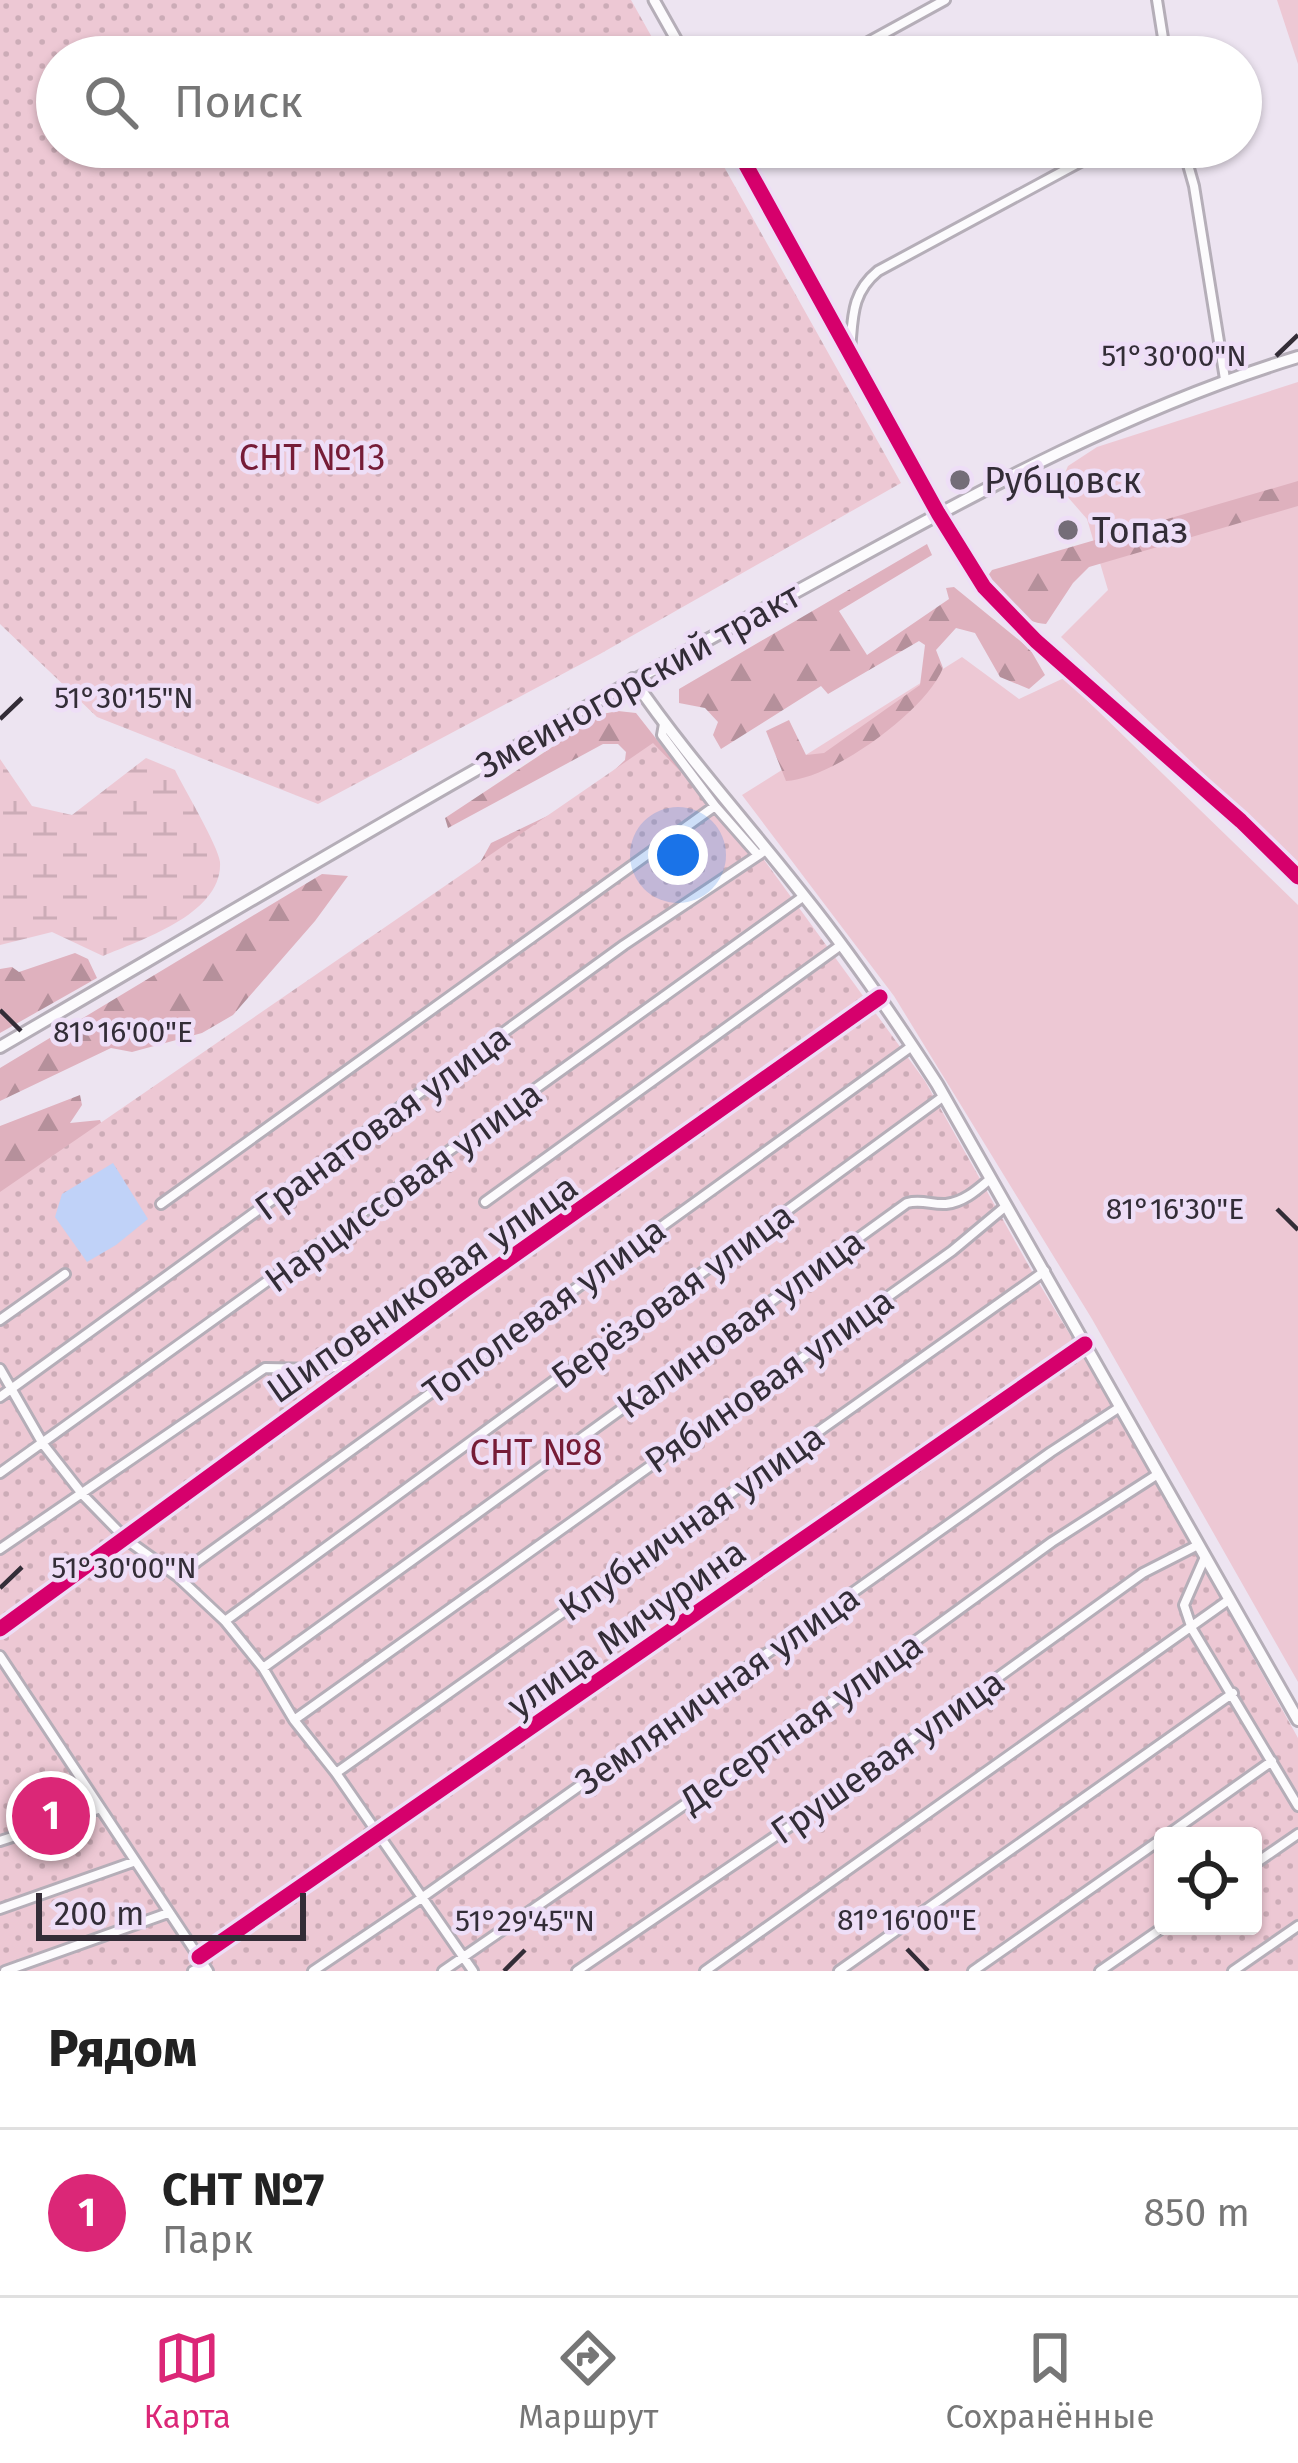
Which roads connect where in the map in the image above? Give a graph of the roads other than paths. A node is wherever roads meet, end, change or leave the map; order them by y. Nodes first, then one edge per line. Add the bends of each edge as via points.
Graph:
1 (655, 0) edge
2 (945, 0) edge
3 (1157, 0) edge
4 (675, 36) edge
5 (879, 36) edge
6 (1163, 36) edge
7 (748, 168) edge
8 (1069, 168) edge
9 (1189, 168) edge
10 (850, 352) junction
11 (1298, 357) edge
12 (1225, 379) junction
13 (938, 513) junction
14 (633, 679) junction
15 (664, 724) junction
16 (715, 806) junction
17 (762, 852) junction
18 (1298, 877) edge
19 (804, 896) junction
20 (841, 945) junction
21 (880, 997) junction
22 (912, 1046) junction
23 (0, 1047) edge
24 (944, 1096) junction
25 (992, 1178) junction
26 (485, 1202) dead end
27 (160, 1204) dead end
28 (1007, 1205) junction
29 (1045, 1271) junction
30 (65, 1274) dead end
31 (0, 1320) edge
32 (1085, 1344) junction
33 (365, 1362) junction
34 (0, 1369) edge
35 (11, 1389) junction
36 (0, 1396) edge
37 (1120, 1407) junction
38 (43, 1444) junction
39 (0, 1473) edge
40 (1157, 1474) junction
41 (83, 1495) junction
42 (127, 1540) junction
43 (0, 1550) edge
44 (1201, 1551) junction
45 (177, 1576) junction
46 (1230, 1599) junction
47 (225, 1621) junction
48 (0, 1629) edge
49 (1192, 1629) junction
50 (0, 1656) edge
51 (263, 1668) junction
52 (1233, 1693) junction
53 (294, 1720) junction
54 (1298, 1720) edge
55 (1272, 1761) junction
56 (336, 1773) junction
57 (1298, 1806) edge
58 (98, 1809) junction
59 (1178, 1827) edge
60 (1298, 1834) edge
61 (378, 1837) junction
62 (0, 1841) edge
63 (1154, 1844) edge
64 (1262, 1859) edge
65 (134, 1862) junction
66 (420, 1900) junction
67 (0, 1909) edge
68 (168, 1913) junction
69 (1298, 1926) edge
70 (1154, 1934) edge
71 (462, 1958) junction
72 (204, 1965) edge
73 (5, 1971) edge
74 (193, 1971) edge
75 (313, 1971) edge
76 (443, 1971) edge
77 (472, 1971) edge
78 (577, 1971) edge
79 (705, 1971) edge
80 (839, 1971) edge
81 (973, 1971) edge
82 (1100, 1971) edge
83 (1233, 1971) edge

1 - 4 street
2 - 5 street
3 - 6 street
7 - 10 street
8 - 10 street via 863,283
9 - 12 street
10 - 13 street
11 - 12 main road, Змеиногорский тракт
12 - 13 main road, Змеиногорский тракт
13 - 14 main road, Змеиногорский тракт
13 - 18 street via 984,587 1019,625
14 - 15 main road
14 - 23 main road, Змеиногорский тракт
15 - 16 street via 662,736
15 - 17 main road
16 - 17 street
16 - 27 street
17 - 19 main road
17 - 35 street, Гранатовая улица
19 - 20 main road
19 - 38 street, Нарциссовая улица
20 - 21 main road
20 - 26 street
21 - 22 main road
21 - 33 street, Шиповниковая улица
22 - 24 main road
22 - 45 street, Тополевая улица
24 - 25 main road
24 - 47 street, Берёзовая улица
25 - 28 main road
25 - 51 street, Калиновая улица via 968,1198 907,1203
28 - 29 main road
28 - 53 street, Рябиновая улица
29 - 32 main road
29 - 56 street, Клубничная улица
30 - 31 street
32 - 37 main road
32 - 61 street, улица Мичурина
33 - 41 street via 265,1368
33 - 42 street, Шиповниковая улица
34 - 35 street
35 - 36 street, Гранатовая улица
35 - 38 street
37 - 40 main road
37 - 66 street, Земляничная улица
38 - 39 street, Нарциссовая улица
38 - 41 street
40 - 44 main road
40 - 71 street, Десертная улица
41 - 42 street
41 - 43 street
42 - 45 street
42 - 48 street, Шиповниковая улица
44 - 46 main road
44 - 49 street via 1184,1605
44 - 78 street, Грушевая улица via 1143,1573
45 - 47 street
46 - 49 street
46 - 54 main road
47 - 51 street
49 - 52 street
49 - 79 street
50 - 58 street
51 - 53 street
52 - 55 street
52 - 80 street
53 - 56 street
55 - 57 street
55 - 59 street
56 - 61 street
58 - 62 street
58 - 65 street
60 - 64 street
61 - 66 street
61 - 72 street, улица Мичурина
63 - 81 street
65 - 67 street
65 - 68 street
66 - 71 street
66 - 75 street, Земляничная улица
68 - 72 street
68 - 73 street
69 - 83 street
70 - 82 street
71 - 76 street, Десертная улица
71 - 77 street
72 - 74 street, улица Мичурина

